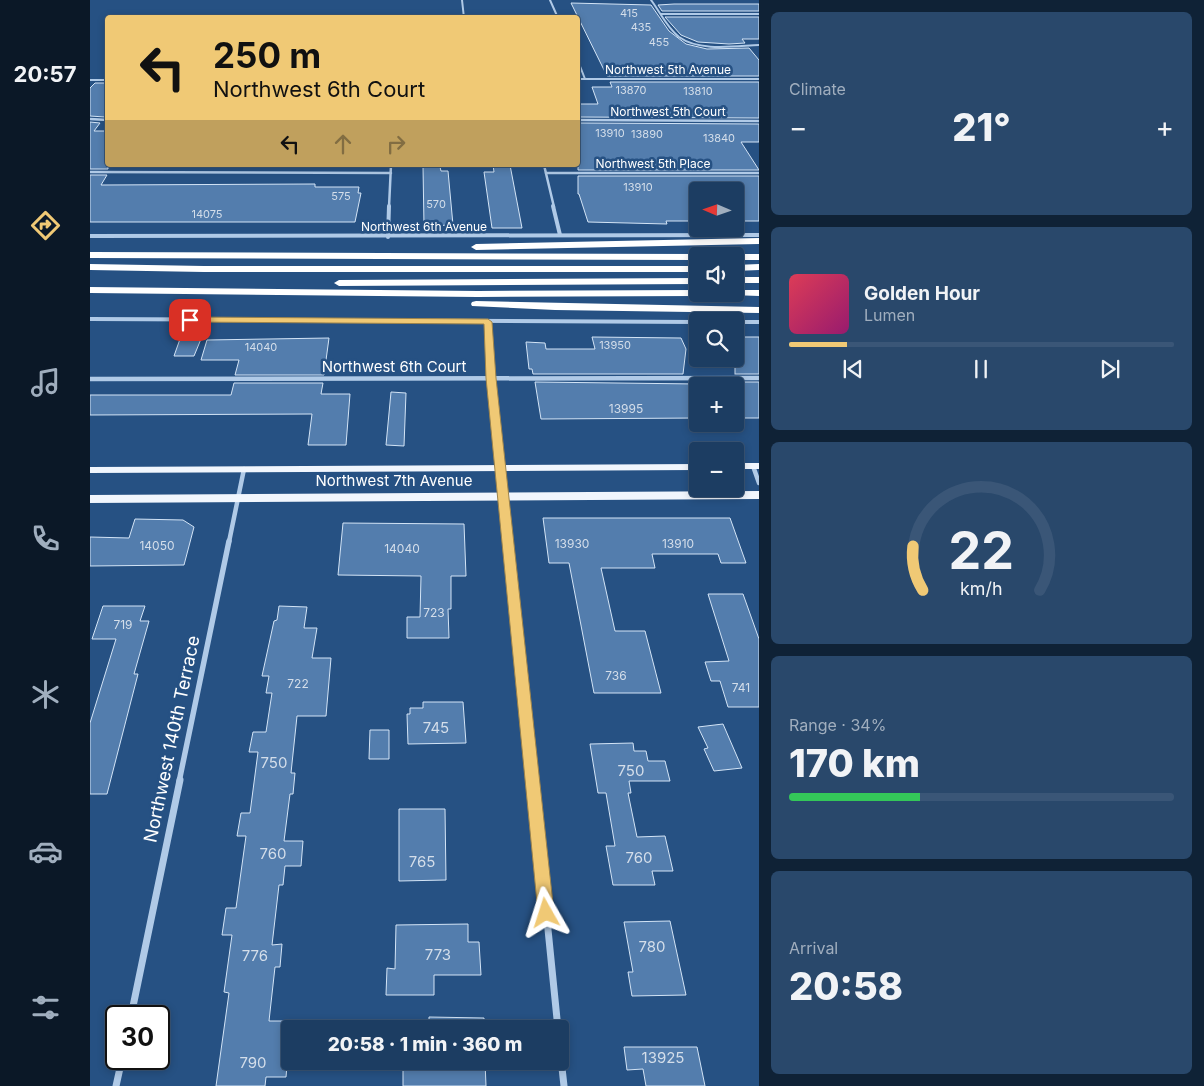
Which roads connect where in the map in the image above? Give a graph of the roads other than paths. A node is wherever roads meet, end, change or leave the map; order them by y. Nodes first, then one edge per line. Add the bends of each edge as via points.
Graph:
1 (462, 0) edge
2 (550, 0) edge
3 (651, 0) edge
4 (661, 14) junction
5 (759, 14) edge
6 (464, 15) edge
7 (557, 15) edge
8 (759, 45) edge
9 (580, 66) edge
10 (580, 79) edge
11 (586, 79) junction
12 (759, 79) edge
13 (90, 80) edge
14 (105, 80) edge
15 (90, 120) edge
16 (105, 120) edge
17 (580, 120) edge
18 (759, 121) edge
19 (391, 167) edge
20 (544, 167) edge
21 (90, 172) edge
22 (759, 172) edge
23 (391, 173) junction
24 (546, 173) junction
25 (759, 235) edge
26 (90, 236) edge
27 (560, 236) junction
28 (388, 237) junction
29 (759, 241) edge
30 (90, 255) edge
31 (160, 256) junction
32 (689, 257) edge
33 (744, 257) edge
34 (759, 257) edge
35 (90, 267) edge
36 (759, 267) edge
37 (744, 268) edge
38 (689, 269) edge
39 (744, 280) edge
40 (759, 280) edge
41 (90, 281) edge
42 (689, 281) edge
43 (90, 290) edge
44 (759, 292) edge
45 (213, 293) junction
46 (689, 293) edge
47 (744, 293) edge
48 (759, 310) edge
49 (90, 319) edge
50 (488, 322) junction
51 (689, 322) edge
52 (744, 322) edge
53 (759, 322) edge
54 (491, 378) junction
55 (759, 378) edge
56 (90, 379) edge
57 (756, 466) edge
58 (689, 467) edge
59 (501, 468) junction
60 (244, 469) junction
61 (90, 470) edge
62 (759, 483) edge
63 (759, 495) edge
64 (505, 496) junction
65 (239, 498) junction
66 (90, 499) edge
67 (133, 1005) edge
68 (557, 1020) edge
69 (120, 1070) edge
70 (562, 1070) edge
71 (116, 1086) edge
72 (564, 1086) edge

1 - 6 street
2 - 7 street
3 - 4 street
4 - 5 street
4 - 8 street via 686,41
9 - 11 street
10 - 11 street, Northwest 5th Avenue
11 - 12 street, Northwest 5th Avenue
13 - 14 street
15 - 16 street
17 - 18 street, Northwest 5th Court
19 - 23 street
20 - 24 street
21 - 23 street
22 - 24 street, Northwest 5th Place
23 - 28 street
24 - 27 street
25 - 27 street, Northwest 6th Avenue
26 - 28 street, Northwest 6th Avenue
27 - 28 street, Northwest 6th Avenue
29 - 31 highway
30 - 31 highway
31 - 32 highway
33 - 34 highway
35 - 38 highway
36 - 37 highway
39 - 40 highway
41 - 42 highway
43 - 45 highway
44 - 47 highway
45 - 46 highway
45 - 48 highway via 555,307
49 - 50 street
50 - 51 street
50 - 54 street
52 - 53 street
54 - 55 street, Northwest 6th Court
54 - 56 street, Northwest 6th Court
54 - 59 street
57 - 62 street
58 - 59 main road, Northwest 7th Avenue
59 - 60 main road, Northwest 7th Avenue
59 - 64 street
60 - 61 main road, Northwest 7th Avenue
60 - 65 street, Northwest 140th Terrace
63 - 64 main road, Northwest 7th Avenue
64 - 65 main road, Northwest 7th Avenue
64 - 68 street
65 - 66 main road, Northwest 7th Avenue
65 - 67 street, Northwest 140th Terrace
69 - 71 street
70 - 72 street

